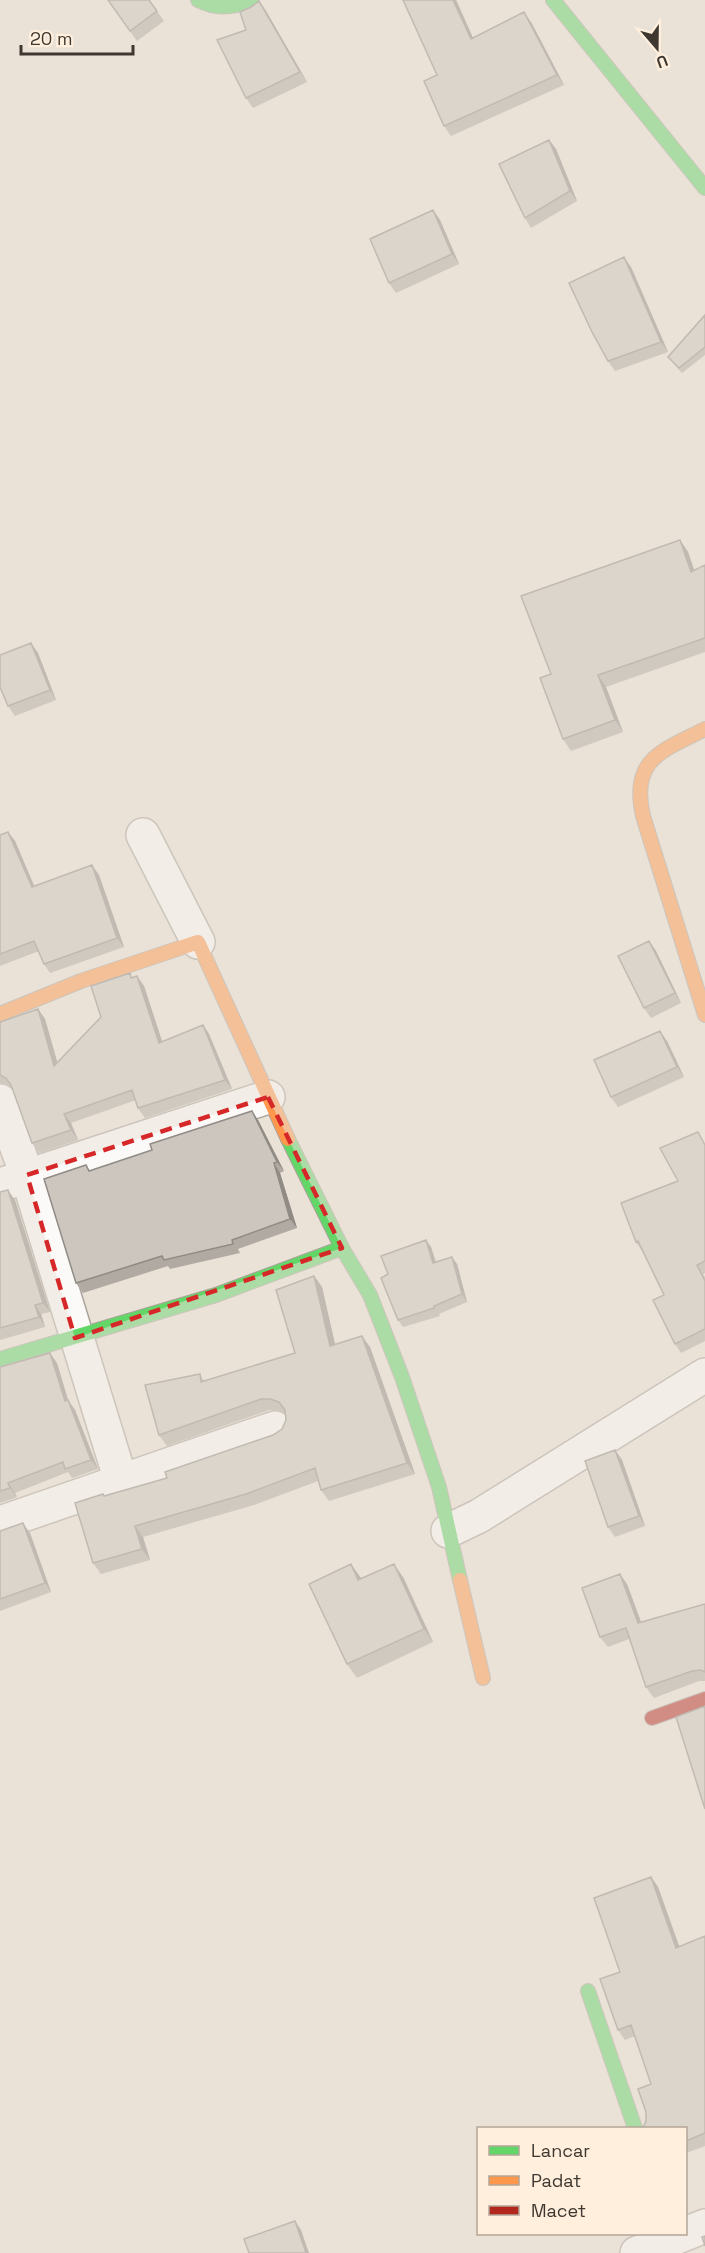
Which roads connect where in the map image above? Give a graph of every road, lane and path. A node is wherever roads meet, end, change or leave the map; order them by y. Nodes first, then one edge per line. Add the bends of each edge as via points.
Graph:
1 (198, 0) edge
2 (251, 0) edge
3 (553, 0) edge
4 (705, 188) edge
5 (705, 729) edge
6 (143, 835) dead end
7 (198, 942) junction
8 (0, 1014) edge
9 (705, 1015) edge
10 (267, 1097) junction
11 (0, 1101) edge
12 (13, 1180) edge
13 (342, 1248) junction
14 (75, 1338) junction
15 (0, 1359) edge
16 (705, 1375) edge
17 (275, 1428) dead end
18 (121, 1481) junction
19 (0, 1523) edge
20 (448, 1531) junction
21 (483, 1678) dead end
22 (705, 1699) edge
23 (652, 1718) dead end
24 (588, 1991) dead end
25 (634, 2127) edge
26 (705, 2226) edge
27 (686, 2235) edge
28 (687, 2235) edge
29 (672, 2242) edge
30 (638, 2253) edge

1 - 2 street via 208,6
3 - 4 street
5 - 9 street via 657,755 639,786 643,816
6 - 7 street
7 - 8 street via 81,981
7 - 10 street
10 - 12 street
10 - 13 street
11 - 12 street
12 - 14 street
13 - 14 street via 293,1268
13 - 20 street via 370,1294 402,1377 439,1487
14 - 15 street
14 - 18 street
16 - 20 street via 479,1516
17 - 18 street
18 - 19 street
20 - 21 street
22 - 23 street
24 - 25 street
26 - 28 street
27 - 29 street
29 - 30 street

